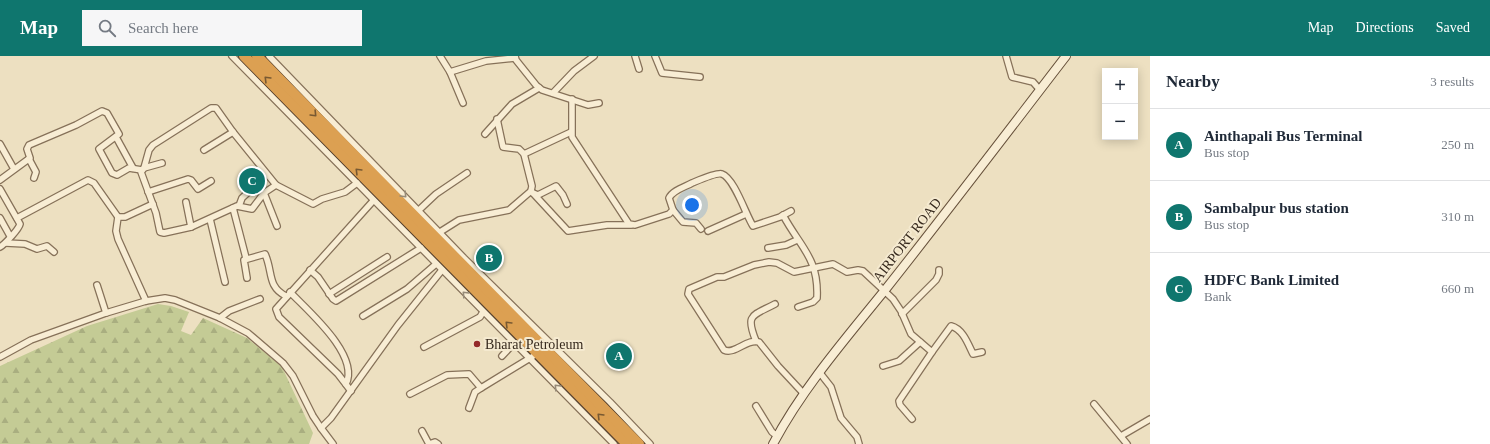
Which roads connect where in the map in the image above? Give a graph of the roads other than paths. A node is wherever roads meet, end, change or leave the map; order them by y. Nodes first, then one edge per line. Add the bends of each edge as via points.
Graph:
1 (232, 56) edge
2 (244, 56) edge
3 (257, 56) edge
4 (269, 56) edge
5 (440, 56) edge
6 (594, 56) edge
7 (635, 56) edge
8 (655, 56) edge
9 (1006, 56) edge
10 (1066, 56) edge
11 (515, 57) edge
12 (639, 69) dead end
13 (450, 72) junction
14 (700, 77) dead end
15 (539, 88) junction
16 (1040, 90) junction
17 (553, 93) junction
18 (572, 99) junction
19 (463, 103) dead end
20 (598, 103) dead end
21 (497, 119) junction
22 (233, 132) junction
23 (571, 132) junction
24 (485, 134) dead end
25 (116, 138) junction
26 (0, 144) edge
27 (204, 150) dead end
28 (524, 154) junction
29 (29, 160) junction
30 (162, 163) dead end
31 (133, 168) junction
32 (14, 169) junction
33 (143, 169) junction
34 (467, 173) dead end
35 (34, 178) dead end
36 (0, 180) edge
37 (211, 181) dead end
38 (276, 184) junction
39 (357, 184) junction
40 (255, 186) dead end
41 (0, 189) edge
42 (531, 191) junction
43 (148, 192) junction
44 (264, 193) junction
45 (373, 200) junction
46 (186, 202) dead end
47 (153, 204) junction
48 (567, 204) dead end
49 (236, 207) junction
50 (419, 210) junction
51 (673, 210) junction
52 (791, 211) dead end
53 (746, 214) junction
54 (783, 215) junction
55 (118, 217) junction
56 (0, 218) edge
57 (17, 218) junction
58 (210, 219) junction
59 (631, 225) junction
60 (277, 226) dead end
61 (191, 227) junction
62 (701, 229) dead end
63 (708, 231) dead end
64 (440, 232) junction
65 (10, 236) junction
66 (797, 240) junction
67 (6, 243) junction
68 (0, 247) edge
69 (421, 248) junction
70 (768, 248) dead end
71 (54, 252) dead end
72 (387, 257) dead end
73 (246, 258) junction
74 (436, 264) junction
75 (814, 268) junction
76 (310, 270) junction
77 (442, 270) junction
78 (939, 270) dead end
79 (247, 278) dead end
80 (225, 282) dead end
81 (96, 285) dead end
82 (884, 291) junction
83 (290, 292) junction
84 (330, 294) junction
85 (286, 296) junction
86 (260, 299) dead end
87 (146, 301) junction
88 (775, 304) dead end
89 (798, 307) dead end
90 (483, 312) junction
91 (106, 313) junction
92 (902, 314) junction
93 (364, 316) dead end
94 (220, 318) junction
95 (756, 341) junction
96 (920, 342) junction
97 (514, 343) junction
98 (424, 347) dead end
99 (930, 351) junction
100 (542, 352) junction
101 (982, 352) dead end
102 (502, 356) dead end
103 (0, 357) edge
104 (346, 364) junction
105 (883, 366) dead end
106 (820, 373) junction
107 (338, 374) junction
108 (346, 384) junction
109 (481, 388) junction
110 (351, 391) junction
111 (410, 394) dead end
112 (804, 394) junction
113 (1094, 404) dead end
114 (756, 406) dead end
115 (469, 408) dead end
116 (1150, 418) edge
117 (912, 419) dead end
118 (321, 428) junction
119 (422, 431) dead end
120 (777, 436) junction
121 (1121, 436) junction
122 (333, 444) edge
123 (429, 444) edge
124 (438, 444) edge
125 (614, 444) edge
126 (627, 444) edge
127 (639, 444) edge
128 (650, 444) edge
129 (773, 444) edge
130 (859, 444) edge
131 (1127, 444) edge

1 - 39 street
100 -> 2 highway
3 -> 100 highway
4 -> 50 street
5 - 13 street
6 - 17 street
7 - 12 street
8 - 14 street via 662,73
9 - 16 street via 1012,77 1033,82
10 - 16 main road, AIRPORT ROAD
11 - 13 street via 486,61
11 - 15 street
13 - 19 street
15 - 17 street
15 - 21 street via 512,104
16 - 82 main road, AIRPORT ROAD
17 - 18 street
18 - 20 street via 588,105
18 - 23 street
21 - 24 street
21 - 28 street via 503,147 519,149
22 - 27 street
22 - 33 street via 218,109 213,107 153,145
22 - 38 street
23 - 28 street
23 - 59 street via 583,156
25 - 29 street via 118,132 107,114 102,111 29,145
25 - 31 street
25 - 31 street via 100,147 99,152 114,174
26 - 32 street
28 - 42 street
29 - 32 street
29 - 35 street via 36,172
30 - 33 street
31 - 33 street
32 - 36 street
33 - 43 street
34 - 50 street via 436,194
37 - 43 street via 198,189 188,179
38 - 39 street via 313,204 346,192
38 - 44 street
39 - 45 street
40 - 49 street
41 - 57 street
42 - 48 street via 538,195 556,186
42 - 59 street via 568,231 607,225
42 - 64 street via 509,210 459,220
43 - 47 street
44 - 49 street via 252,210
44 - 60 street
45 - 69 street
45 - 76 street
46 - 61 street
47 - 55 street via 125,217
47 - 61 street via 161,233
49 - 58 street
49 - 73 street
50 - 64 street
51 - 53 street via 670,198 674,192 720,174 728,179
51 - 59 street via 666,215
51 - 62 street via 683,222 696,223
52 - 54 street
53 - 54 street via 753,226
53 - 63 street
54 - 66 street
55 - 57 street via 90,180
55 - 87 street via 118,239
56 - 65 street
57 - 65 street via 20,226
58 - 61 street
58 - 80 street
64 - 100 street
65 - 67 street
66 - 70 street
66 - 75 street via 807,251
67 - 68 street
67 - 71 street via 25,244 37,249 47,246
69 - 74 street
69 - 84 street via 339,300 333,299
72 - 84 street
73 - 79 street via 243,262
73 - 85 street via 265,254 274,287
74 - 77 street
74 - 93 street via 406,289
75 - 82 street via 833,264 847,272 860,270
75 - 89 street via 817,298
75 - 95 street via 794,272 778,263 769,262 724,278 715,278 688,291 724,350 729,352
76 - 83 street
76 - 84 street via 318,276
90 -> 77 street
77 - 110 street via 398,325
78 - 92 street via 936,280
81 - 91 street
82 - 92 street via 897,304
82 - 106 main road, AIRPORT ROAD
83 - 85 street
83 - 104 street via 337,342
85 - 107 street via 278,304 276,312
86 - 94 street via 229,311
87 - 91 street
87 - 94 street via 165,298 175,300
88 - 95 street via 755,314 751,319 750,326
90 - 97 street
90 - 98 street via 480,317
91 - 103 street via 31,340
92 - 96 street via 911,334
94 - 118 street via 248,334 283,362 294,376
95 - 112 street
96 - 99 street
96 - 105 street via 899,362
97 - 100 street
97 - 102 street
99 - 101 street via 952,326 965,337 973,354
99 - 117 street via 899,401
100 - 109 street
125 -> 100 street
126 -> 100 highway
100 - 127 highway
100 - 128 street
104 - 107 street
104 - 108 street via 349,378
106 - 112 main road, AIRPORT ROAD
106 - 130 street via 831,387 841,418 857,437
107 - 108 street
108 - 110 street
109 - 111 street via 469,374 447,376
109 - 115 street via 475,392
110 - 118 street
112 - 120 main road, AIRPORT ROAD
113 - 121 street
114 - 120 street
116 - 121 street
118 - 122 street
119 - 123 street
120 - 129 main road, AIRPORT ROAD
121 - 131 street
123 - 124 street

